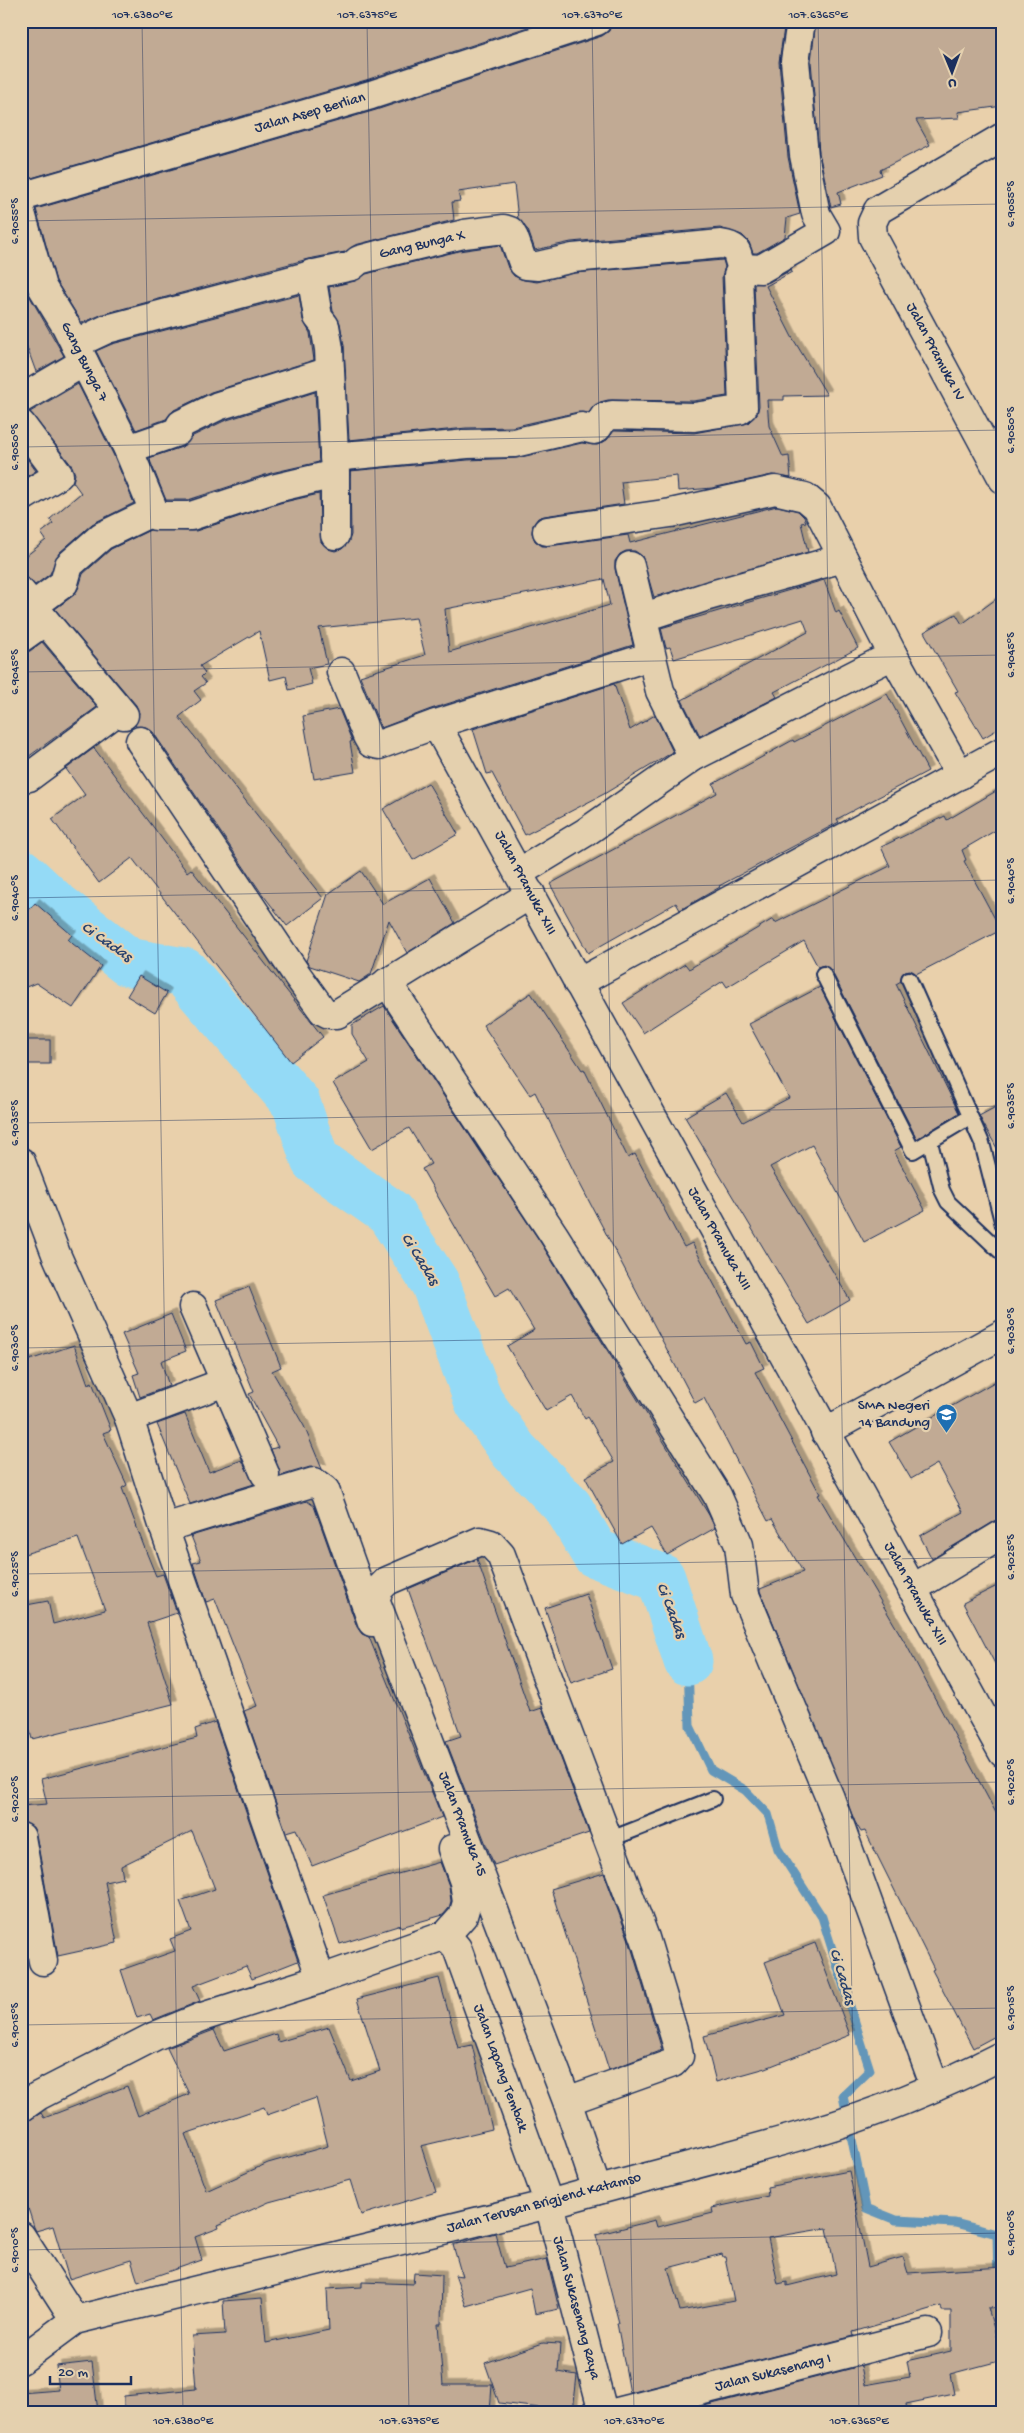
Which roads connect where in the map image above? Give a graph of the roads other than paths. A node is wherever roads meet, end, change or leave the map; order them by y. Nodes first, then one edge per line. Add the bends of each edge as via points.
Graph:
1 (597, 21) edge
2 (801, 21) edge
3 (1003, 137) edge
4 (21, 197) edge
5 (21, 214) edge
6 (742, 268) junction
7 (311, 274) junction
8 (80, 353) junction
9 (330, 371) junction
10 (21, 399) edge
11 (21, 424) edge
12 (128, 449) junction
13 (334, 465) junction
14 (1003, 479) edge
15 (21, 498) edge
16 (154, 510) junction
17 (547, 531) dead end
18 (334, 535) dead end
19 (843, 558) junction
20 (630, 566) dead end
21 (33, 606) edge
22 (644, 617) junction
23 (21, 638) edge
24 (893, 655) junction
25 (651, 656) junction
26 (340, 672) dead end
27 (436, 724) junction
28 (140, 741) dead end
29 (1003, 751) edge
30 (692, 757) junction
31 (960, 775) junction
32 (21, 778) edge
33 (526, 883) junction
34 (823, 974) dead end
35 (909, 979) dead end
36 (387, 982) junction
37 (578, 983) junction
38 (970, 1117) junction
39 (930, 1142) junction
40 (21, 1162) edge
41 (1003, 1225) edge
42 (1003, 1254) edge
43 (194, 1307) dead end
44 (1003, 1334) edge
45 (225, 1382) junction
46 (129, 1418) junction
47 (826, 1432) junction
48 (265, 1474) dead end
49 (164, 1528) junction
50 (1003, 1534) edge
51 (912, 1588) junction
52 (1003, 1753) edge
53 (713, 1799) dead end
54 (21, 1837) edge
55 (608, 1840) junction
56 (446, 1935) junction
57 (43, 1961) dead end
58 (321, 1979) junction
59 (1000, 2062) edge
60 (935, 2087) junction
61 (567, 2101) junction
62 (21, 2108) edge
63 (597, 2190) junction
64 (549, 2204) junction
65 (21, 2236) edge
66 (75, 2320) junction
67 (928, 2334) dead end
68 (21, 2360) edge
69 (603, 2412) edge
70 (617, 2412) edge

1 - 4 street, Jalan Asep Berlian via 370,95
2 - 6 street via 795,61 804,154 816,214 826,231 761,269
3 - 14 street, Jalan Pramuka IV via 878,210 872,223 873,237
5 - 8 street, Gang Bunga 7 via 42,287
6 - 7 street, Gang Bunga X via 737,250 721,244 526,265 513,234 504,229 464,234 367,258 352,266
6 - 13 street via 738,275 743,407 739,410 694,416 612,415 604,417 594,430 574,428 521,442 467,444
7 - 8 street, Gang Bunga X via 106,329
7 - 9 street via 318,317 326,326
8 - 10 street, Gang Bunga X
8 - 12 street, Gang Bunga 7
9 - 12 street via 218,406 181,424 177,432
9 - 13 street
11 - 15 street via 59,475
12 - 16 street, Gang Bunga 7
13 - 16 street via 191,516 161,517 156,516
13 - 18 street
16 - 21 street via 102,536 69,565 64,583
17 - 19 street via 671,514 775,490 805,497 817,507
19 - 22 street
19 - 24 street
20 - 22 street
21 - 23 street
21 - 32 street via 122,712 29,777
22 - 25 street
24 - 30 street
24 - 31 street
25 - 27 street
25 - 30 street via 660,691
26 - 27 street via 372,743 379,745
27 - 33 street, Jalan Pramuka XIII
28 - 36 street via 324,1011 336,1014
29 - 31 street
30 - 33 street via 586,832
31 - 37 street
33 - 36 street
33 - 37 street, Jalan Pramuka XIII
34 - 39 lane via 913,1151
35 - 38 lane
36 - 60 street via 554,1235 717,1495 739,1545 746,1596 830,1798
37 - 47 street, Jalan Pramuka XIII
38 - 39 lane
38 - 41 lane via 982,1143
39 - 42 lane via 948,1202
40 - 46 street via 56,1254
43 - 45 street
44 - 47 street
45 - 46 street
45 - 48 street
46 - 49 street
47 - 51 street, Jalan Pramuka XIII
49 - 56 street via 314,1482 325,1490 464,1882 466,1902 463,1916
49 - 58 street
50 - 51 street
51 - 52 street, Jalan Pramuka XIII
53 - 55 lane
54 - 57 street
55 - 61 street via 645,1938 679,2056 673,2063
55 - 61 street, Jalan Pramuka 15 via 501,1555 491,1544 480,1541 388,1580 375,1599
56 - 58 street
56 - 64 street, Jalan Lapang Tembak via 457,1948
58 - 62 street via 155,2036 38,2096
59 - 60 street, Jalan Terusan Brigjend Katamso
60 - 63 street, Jalan Terusan Brigjend Katamso via 826,2128
61 - 63 street, Jalan Pramuka 15
63 - 64 street, Jalan Terusan Brigjend Katamso
64 - 66 street, Jalan Terusan Brigjend Katamso
64 - 69 street, Jalan Sukasenang Raya
65 - 66 street
66 - 68 street
67 - 70 street, Jalan Sukasenang I

